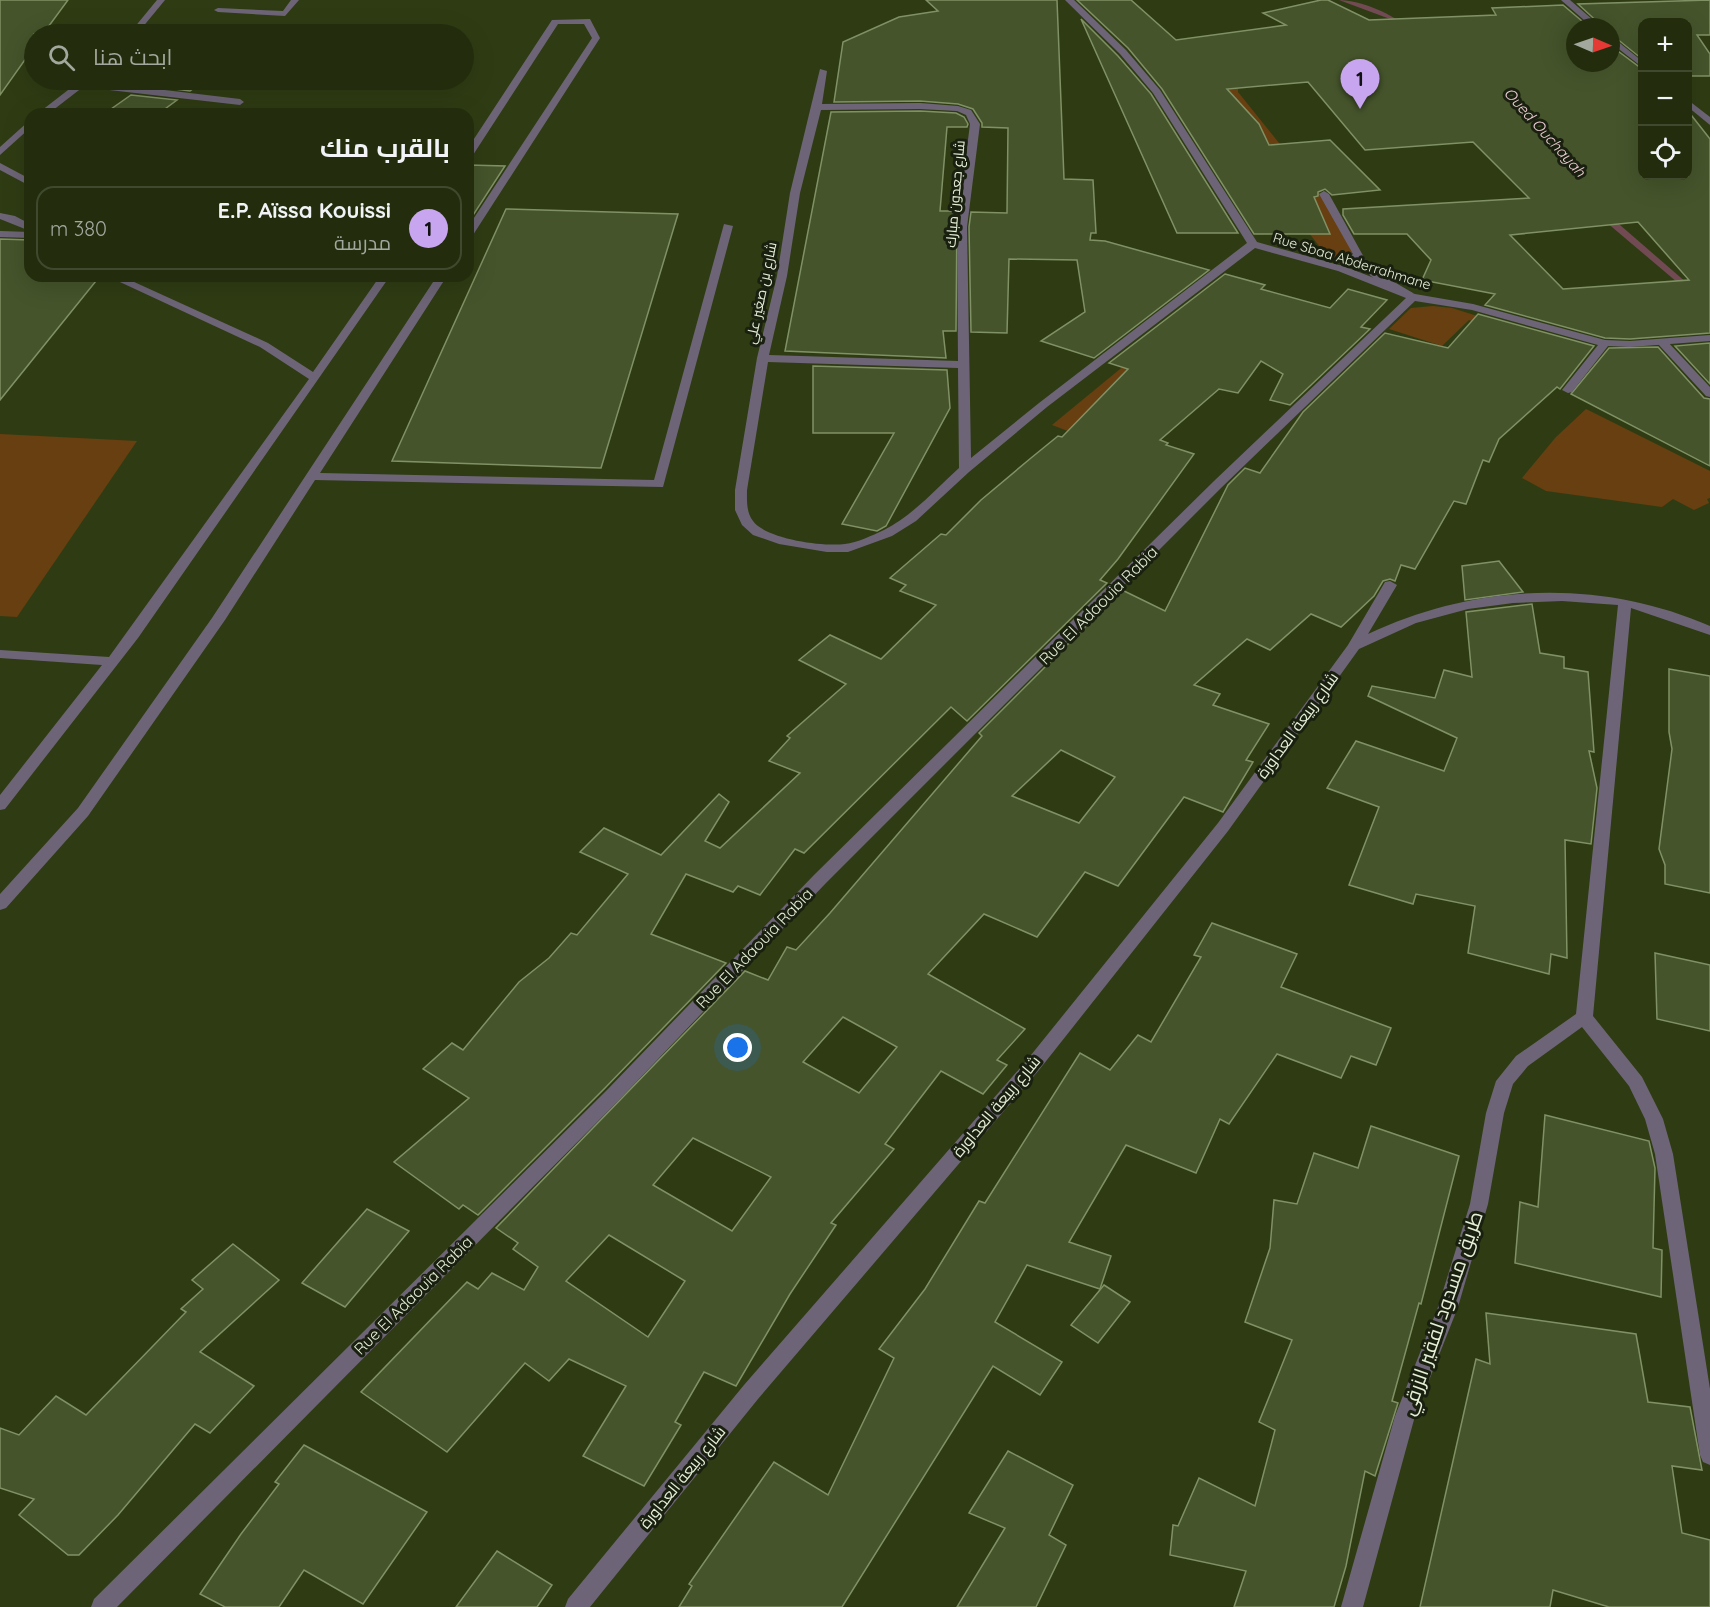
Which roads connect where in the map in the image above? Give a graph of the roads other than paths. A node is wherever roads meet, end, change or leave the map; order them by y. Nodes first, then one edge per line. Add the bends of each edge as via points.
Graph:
1 (161, 0) edge
2 (295, 0) edge
3 (1069, 0) edge
4 (1565, 0) edge
5 (218, 10) dead end
6 (1586, 18) edge
7 (142, 24) edge
8 (1620, 47) edge
9 (1638, 62) edge
10 (823, 71) dead end
11 (74, 90) edge
12 (146, 90) edge
13 (240, 102) dead end
14 (1692, 106) edge
15 (816, 107) junction
16 (50, 108) edge
17 (1710, 122) edge
18 (24, 129) edge
19 (474, 146) edge
20 (0, 152) edge
21 (0, 166) edge
22 (24, 179) edge
23 (1324, 194) dead end
24 (0, 216) edge
25 (24, 225) edge
26 (728, 226) dead end
27 (474, 227) edge
28 (0, 234) edge
29 (24, 235) edge
30 (1253, 244) junction
31 (1358, 255) junction
32 (1342, 270) junction
33 (125, 282) edge
34 (381, 282) edge
35 (438, 282) edge
36 (1413, 297) junction
37 (1710, 338) edge
38 (1662, 342) junction
39 (1605, 343) junction
40 (763, 358) junction
41 (965, 365) junction
42 (315, 378) junction
43 (1568, 390) dead end
44 (1710, 394) edge
45 (965, 469) junction
46 (312, 476) junction
47 (1390, 585) dead end
48 (1625, 602) junction
49 (1710, 631) edge
50 (1354, 646) junction
51 (0, 654) edge
52 (112, 661) junction
53 (0, 805) edge
54 (0, 904) edge
55 (1584, 1017) junction
56 (1710, 1455) edge
57 (102, 1607) edge
58 (576, 1607) edge
59 (1352, 1607) edge

1 - 7 street
2 - 5 street via 285,14
3 - 30 street, Rue Sbaa Abderrahmane via 1123,52 1157,92
4 - 6 street
8 - 9 street
10 - 15 street, شارع بن صغير علي
11 - 16 street
12 - 13 street
14 - 17 street
15 - 40 street, شارع بن صغير علي
15 - 41 street, شارع جعدون مبارك via 939,107 965,110 973,117 962,227
18 - 20 street
19 - 27 street via 555,22 587,21 596,38
21 - 22 street
23 - 31 street
24 - 25 street
26 - 46 street via 660,484
28 - 29 street
30 - 32 street, Rue Sbaa Abderrahmane
30 - 45 street
31 - 32 street
31 - 36 street via 1361,264 1375,275
32 - 36 street, Rue Sbaa Abderrahmane
33 - 42 street via 264,345
34 - 42 street
35 - 46 street
36 - 39 street, Rue Sbaa Abderrahmane via 1473,307
36 - 57 street, Rue El Adaouia Rabia via 1218,484 820,879 613,1095
37 - 38 street, Rue Sbaa Abderrahmane
38 - 39 street, Rue Sbaa Abderrahmane
38 - 44 street
39 - 43 street
40 - 41 street, شارع بن صغير علي
40 - 45 street via 741,489 741,510 746,522 757,532 827,548 858,544 888,533 912,518
41 - 45 street, شارع جعدون مبارك
42 - 52 street
46 - 54 street via 218,620 83,812
47 - 50 street, شارع ربيعة العداورة
48 - 49 street
48 - 50 street via 1544,598 1448,609 1397,625
48 - 55 street
50 - 58 street, شارع ربيعة العداورة via 1223,827 1033,1065 751,1392
51 - 52 street
52 - 53 street
55 - 56 street via 1636,1082 1654,1119 1664,1154
55 - 59 street, طريق مسدود لفقير الزرقي via 1522,1061 1505,1082 1495,1113 1479,1204 1448,1307 1405,1416

